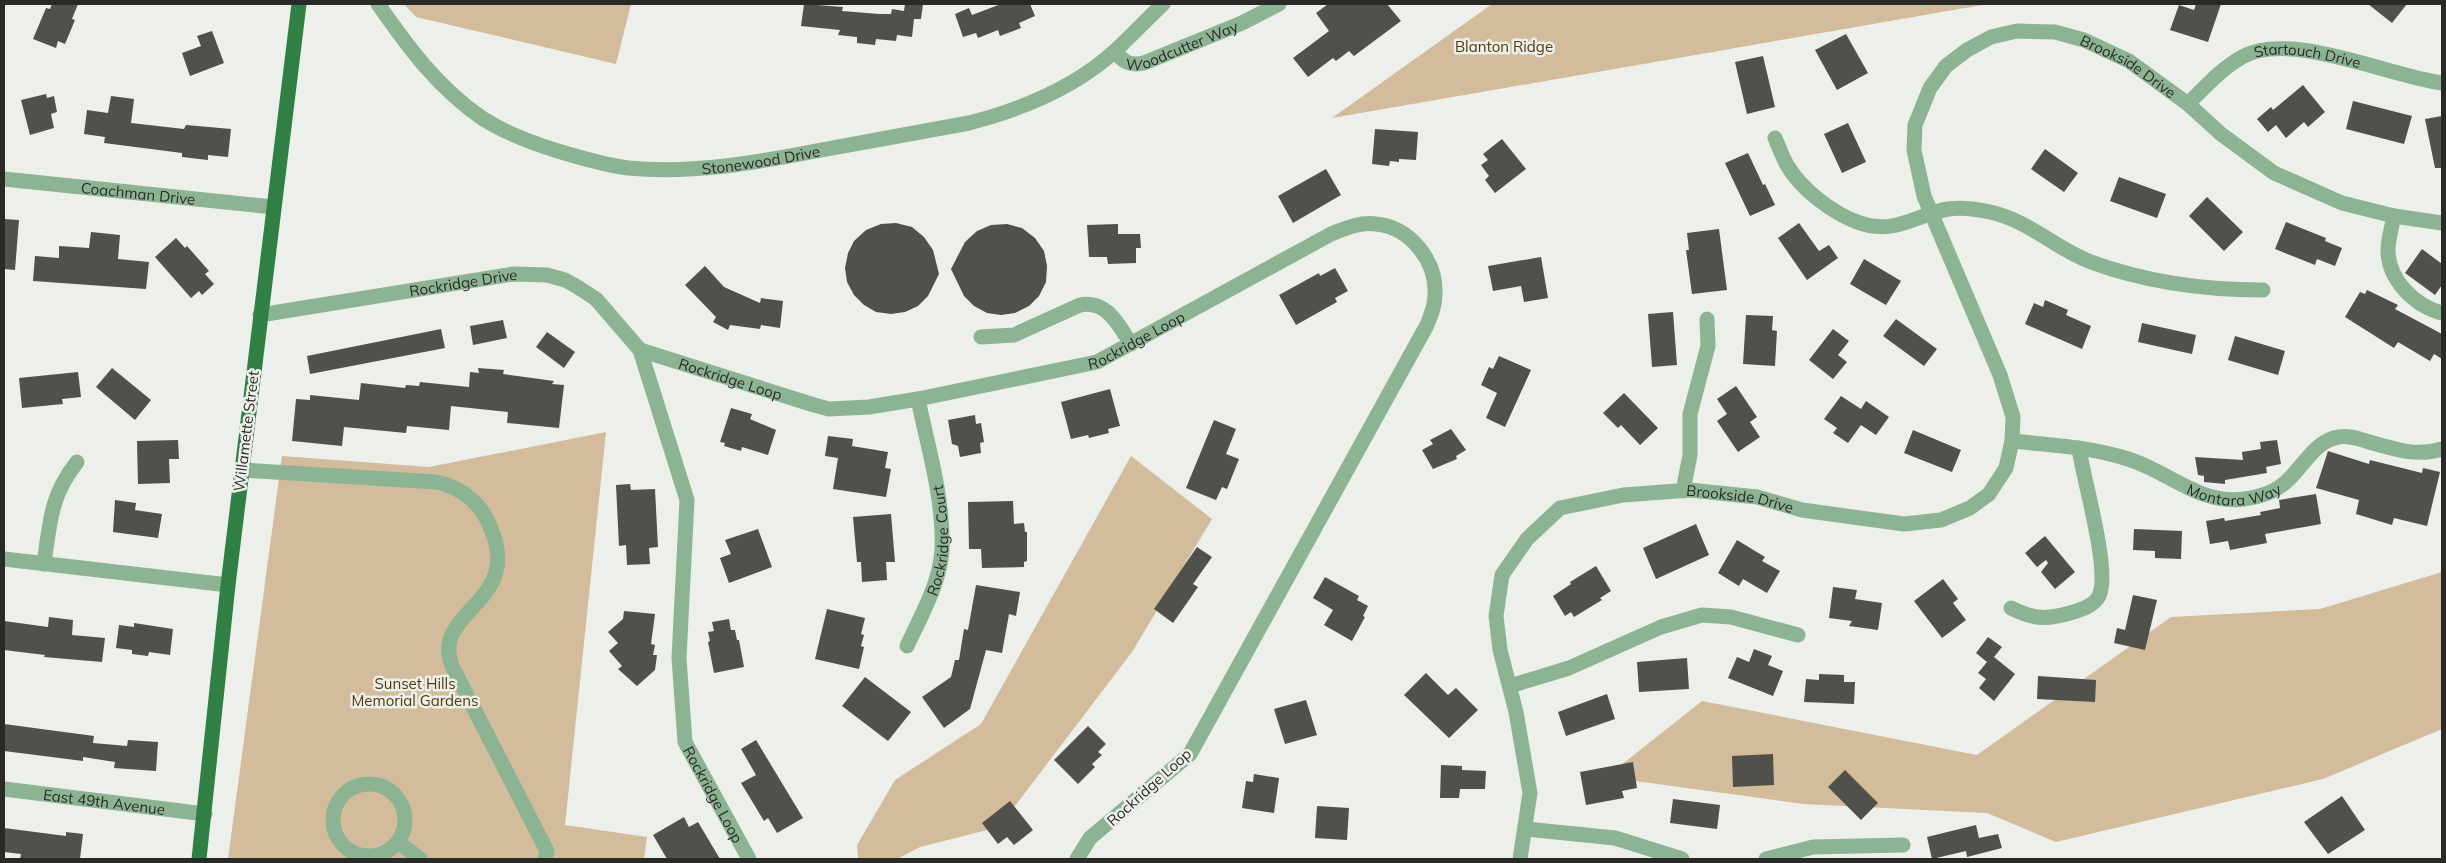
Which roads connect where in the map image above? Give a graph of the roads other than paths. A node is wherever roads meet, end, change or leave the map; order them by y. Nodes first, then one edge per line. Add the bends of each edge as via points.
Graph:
1 (299, 4) edge
2 (378, 4) edge
3 (1163, 4) edge
4 (1279, 4) edge
5 (1115, 51) junction
6 (2442, 83) edge
7 (2188, 104) junction
8 (1775, 138) dead end
9 (4, 179) edge
10 (273, 207) junction
11 (1931, 215) junction
12 (2394, 216) junction
13 (2442, 223) edge
14 (2263, 290) dead end
15 (2442, 313) edge
16 (260, 315) junction
17 (1707, 319) dead end
18 (981, 337) dead end
19 (1131, 344) junction
20 (640, 350) junction
21 (696, 368) junction
22 (918, 399) junction
23 (658, 406) junction
24 (2012, 441) junction
25 (2079, 448) junction
26 (2442, 449) edge
27 (77, 462) dead end
28 (242, 470) junction
29 (1683, 491) junction
30 (4, 559) edge
31 (44, 564) junction
32 (228, 585) junction
33 (2011, 608) dead end
34 (1798, 635) dead end
35 (907, 646) dead end
36 (1510, 686) junction
37 (4, 789) edge
38 (205, 814) junction
39 (1526, 829) junction
40 (398, 842) junction
41 (1903, 845) dead end
42 (199, 859) edge
43 (420, 859) edge
44 (545, 859) edge
45 (749, 859) edge
46 (1078, 859) edge
47 (1520, 859) edge
48 (1682, 859) edge
49 (1766, 859) edge

1 - 10 main road, Willamette Street
2 - 5 street, Stonewood Drive via 425,68 482,118 512,135 626,168 711,168 760,162 969,123 1040,100 1074,82
3 - 5 street, Stonewood Drive
4 - 5 street, Woodcutter Way via 1242,23 1144,63 1124,62
6 - 7 street, Startouch Drive via 2410,78 2304,49 2274,48 2243,57 2214,78
7 - 11 street, Brookside Drive via 2129,61 2084,40 2038,30 1991,37 1946,66 1918,113 1913,140 1915,163
7 - 12 street, Brookside Drive via 2220,134 2274,173 2329,199
8 - 11 street via 1787,165 1804,186 1855,221 1884,227
9 - 10 street, Coachman Drive
10 - 16 main road, Willamette Street
11 - 14 street via 1949,209 1989,212 2018,221 2092,262 2124,272 2206,288
11 - 24 street, Brookside Drive via 2000,375 2013,416
12 - 13 street, Brookside Drive
12 - 15 street via 2388,248 2390,266 2412,298
16 - 20 street, Rockridge Drive via 532,273 565,280 596,299
16 - 28 main road, Willamette Street
17 - 29 street via 1708,346 1690,414 1690,455
18 - 19 street via 1014,335 1080,305 1096,304 1116,320
19 - 22 street, Rockridge Loop via 1086,365
19 - 46 street, Rockridge Loop via 1348,226 1377,224 1402,233 1422,250 1434,280 1433,309 1427,325 1190,754 1090,838
20 - 21 street, Rockridge Loop
20 - 23 street, Rockridge Loop
21 - 22 street, Rockridge Loop via 829,409
21 - 23 street via 667,367 658,372
22 - 35 street, Rockridge Court via 939,504 942,551 932,591
23 - 45 street, Rockridge Loop via 687,500 679,658 685,742
24 - 25 street, Montara Way
24 - 29 street, Brookside Drive via 2006,468 1989,494 1970,508 1941,520 1904,524 1802,510 1757,497
25 - 26 street, Montara Way via 2128,459 2195,492 2227,500 2275,490 2330,438 2357,438 2410,453
25 - 33 street via 2102,569 2099,596 2089,606 2049,617 2035,618
27 - 31 street via 63,480 54,502
28 - 32 main road, Willamette Street
28 - 44 street via 448,484 466,494 484,513 496,544 498,570 490,589 454,629 448,653 548,853
29 - 36 street, Brookside Drive via 1623,496 1560,508 1527,539 1502,575 1496,616 1500,650
30 - 31 street
31 - 32 street
32 - 38 main road, Willamette Street
34 - 36 street via 1731,617 1702,614 1661,626 1569,668
36 - 39 street, Brookside Drive via 1530,793
37 - 38 street, East 49th Avenue
38 - 42 main road, Willamette Street
39 - 47 street, Brookside Drive
39 - 48 street via 1615,838
40 - 40 street via 406,822 400,800 392,792 382,786 360,785 341,797 335,807 334,824 339,840 347,849 368,857 390,850
40 - 43 street
41 - 49 street via 1812,847

